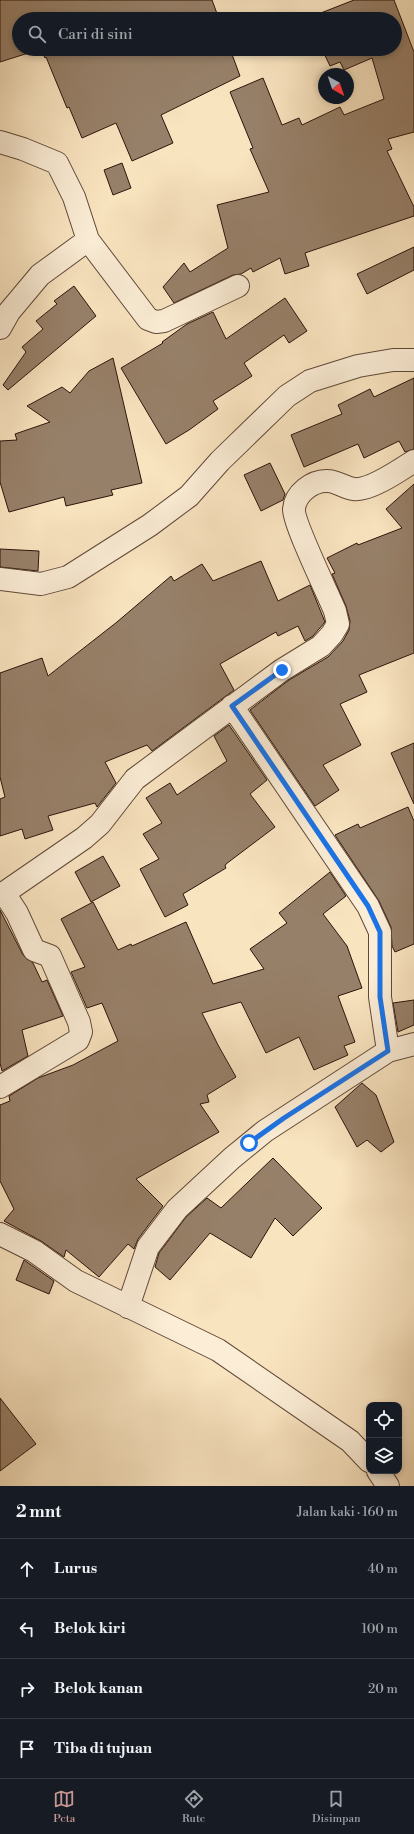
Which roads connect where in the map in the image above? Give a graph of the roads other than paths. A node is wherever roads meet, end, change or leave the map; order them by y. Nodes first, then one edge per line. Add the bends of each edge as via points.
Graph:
1 (0, 142) edge
2 (88, 240) junction
3 (238, 286) dead end
4 (0, 328) edge
5 (414, 360) edge
6 (414, 461) edge
7 (0, 579) edge
8 (232, 706) junction
9 (414, 1044) edge
10 (388, 1051) junction
11 (0, 1087) edge
12 (0, 1234) edge
13 (128, 1307) junction
14 (366, 1458) edge
15 (380, 1474) edge
16 (388, 1486) edge

1 - 2 street via 57,163 74,197
2 - 3 street via 148,319 156,322
2 - 4 street via 40,275 9,312
5 - 7 street via 393,360 358,366 304,385 287,396 220,461 189,496 68,577 41,584
6 - 8 street via 372,486 356,489 328,481 312,484 298,496 294,511 338,624 321,646
8 - 10 street via 375,919 380,932 380,997
8 - 11 street via 135,779 100,824 84,838 7,891 6,896 34,950 50,956 81,1032 78,1040
9 - 10 street
10 - 13 street via 265,1131 177,1209 148,1247
12 - 13 street via 34,1252 76,1281
13 - 14 street via 218,1350 350,1441
15 - 16 street

